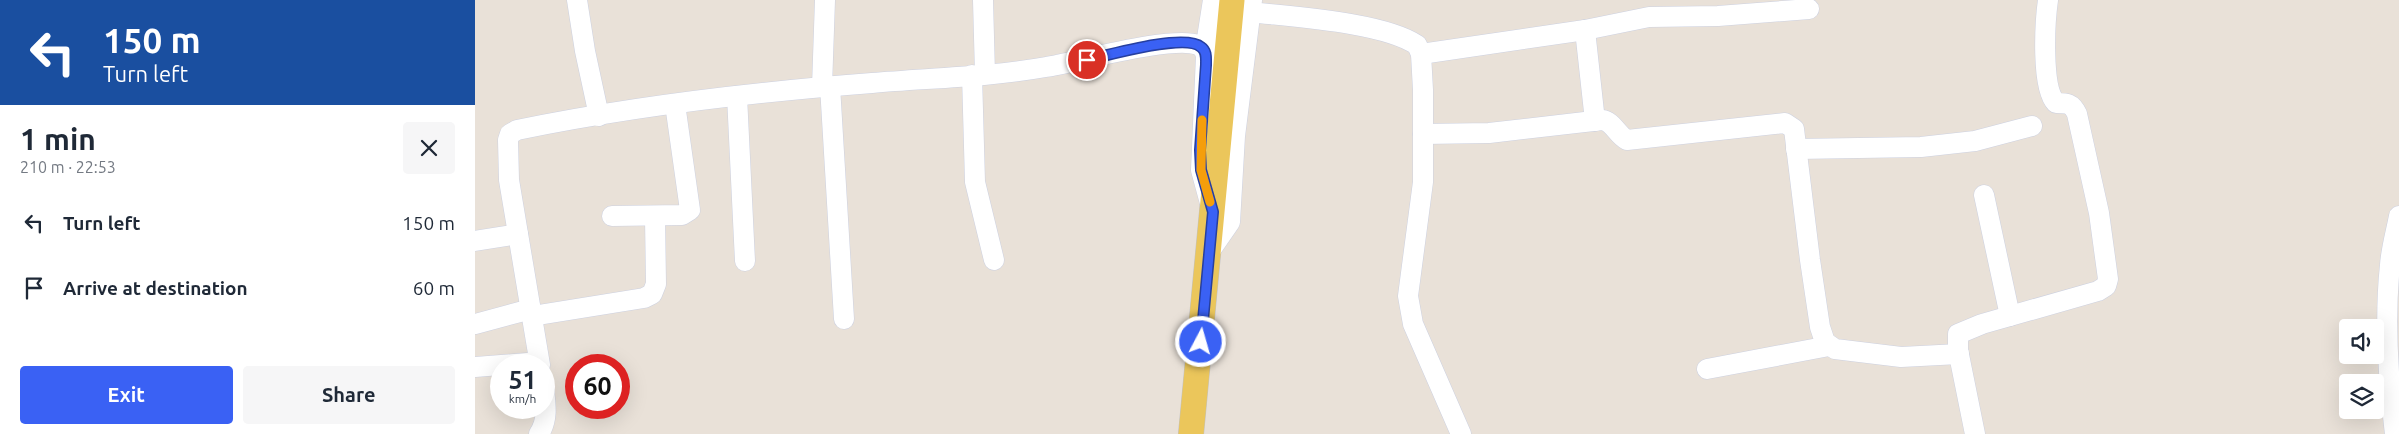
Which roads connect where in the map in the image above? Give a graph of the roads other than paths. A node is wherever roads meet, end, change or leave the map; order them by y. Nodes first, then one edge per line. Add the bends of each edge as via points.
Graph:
1 (577, 0) edge
2 (825, 0) edge
3 (983, 0) edge
4 (1213, 0) edge
5 (2048, 0) edge
6 (1245, 4) edge
7 (1768, 6) edge
8 (1648, 8) edge
9 (1809, 9) dead end
10 (1585, 30) junction
11 (1205, 51) junction
12 (1421, 54) junction
13 (978, 74) junction
14 (826, 87) junction
15 (737, 96) junction
16 (675, 104) junction
17 (599, 116) junction
18 (1595, 121) junction
19 (2032, 126) dead end
20 (1423, 134) junction
21 (1796, 149) junction
22 (1983, 195) dead end
23 (1213, 212) junction
24 (612, 216) dead end
25 (2399, 216) edge
26 (655, 217) junction
27 (518, 234) junction
28 (475, 241) edge
29 (1210, 251) junction
30 (994, 260) dead end
31 (745, 261) dead end
32 (531, 312) junction
33 (2010, 316) junction
34 (844, 319) dead end
35 (475, 324) edge
36 (1829, 346) junction
37 (538, 354) edge
38 (1959, 354) junction
39 (490, 366) edge
40 (475, 367) edge
41 (1707, 368) dead end
42 (545, 419) edge
43 (539, 434) edge
44 (1191, 434) edge
45 (1461, 434) edge
46 (1975, 434) edge
47 (2395, 434) edge

1 - 17 street
2 - 14 street
3 - 13 street
4 - 11 street
5 - 33 street via 2045,45 2050,90 2056,103 2068,103 2077,114 2099,213 2108,279 2106,286 2098,291
6 - 12 street via 1362,26 1411,41
6 - 23 main road via 1221,115
6 - 29 street via 1230,222
7 - 8 street
7 - 9 street
8 - 10 street
10 - 12 street
10 - 18 street
11 - 13 street via 1192,43 1156,44 1072,63
11 - 23 street via 1200,150 1201,170
12 - 20 street
13 - 14 street
13 - 30 street via 975,182
14 - 15 street
14 - 34 street
15 - 16 street
15 - 31 street
16 - 17 street
16 - 26 street via 690,210 682,215
17 - 27 street via 517,130 510,134 507,151 509,180
18 - 20 street via 1489,133
18 - 21 street via 1607,120 1627,140 1785,122 1794,128
19 - 21 street via 1975,141 1921,147
20 - 45 street via 1423,182 1408,296 1413,324
21 - 36 street via 1820,327
22 - 33 street
23 - 29 main road
24 - 26 street
25 - 47 street via 2390,264 2389,291 2389,381
26 - 32 street via 655,284 652,294 644,298
27 - 28 street
27 - 32 street
29 - 44 main road
32 - 35 street
32 - 37 street
33 - 38 street via 1958,334
36 - 38 street via 1901,357
36 - 41 street
38 - 46 street
39 - 40 street
42 - 43 street

